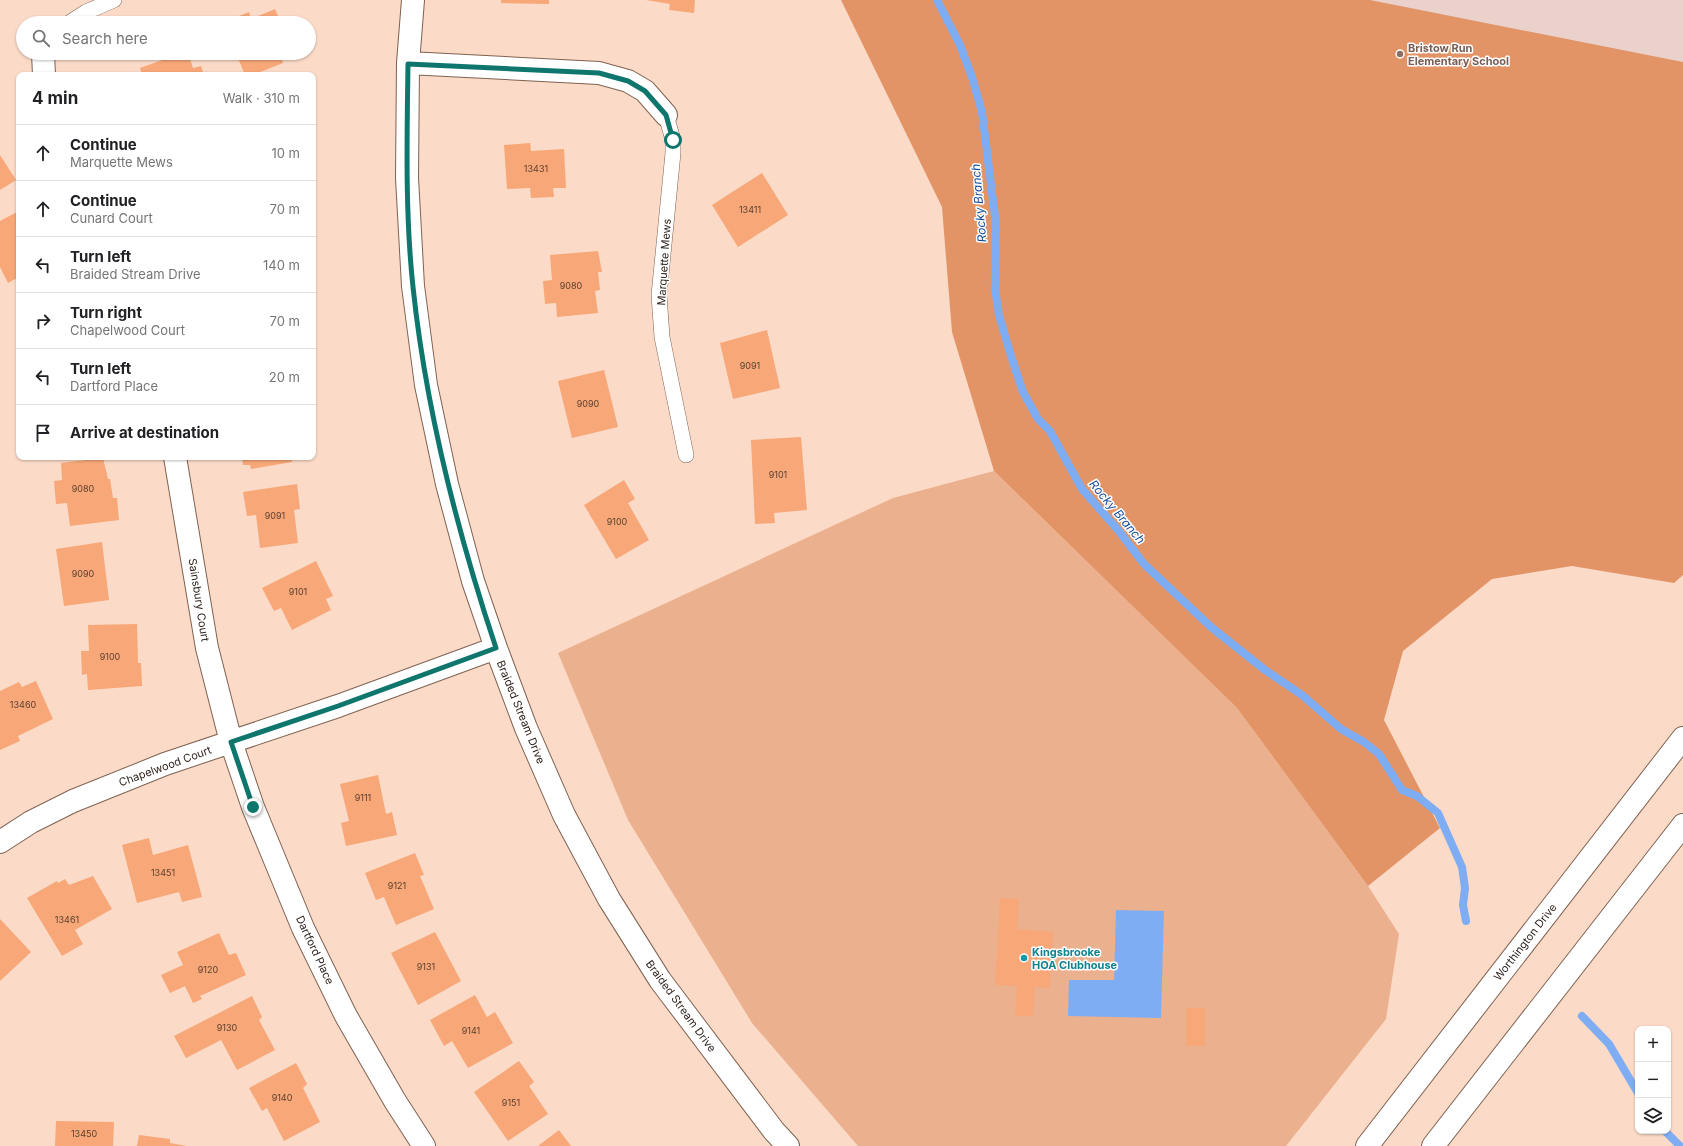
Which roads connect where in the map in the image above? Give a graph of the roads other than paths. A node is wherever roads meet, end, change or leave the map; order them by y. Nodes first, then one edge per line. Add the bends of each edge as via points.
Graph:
1 (114, 0) edge
2 (412, 0) edge
3 (80, 16) edge
4 (43, 60) edge
5 (408, 64) junction
6 (44, 72) edge
7 (666, 115) joint
8 (686, 455) dead end
9 (176, 460) edge
10 (496, 648) junction
11 (1683, 738) edge
12 (231, 742) junction
13 (1683, 825) edge
14 (0, 842) edge
15 (424, 1146) edge
16 (788, 1146) edge
17 (1367, 1146) edge
18 (1433, 1146) edge

1 - 3 lane
2 - 5 street, Braided Stream Drive
4 - 6 street
5 - 7 street via 599,73 628,81 645,91
5 - 10 street, Braided Stream Drive via 407,178 413,286 426,386 447,484 473,581
7 - 8 lane, Marquette Mews via 673,140 673,153 659,295 662,337
9 - 12 street, Sainsbury Court via 207,648
10 - 12 street, Chapelwood Court
10 - 16 street, Braided Stream Drive via 526,728 564,815 609,899 660,980
11 - 17 street, Worthington Drive
12 - 14 street, Chapelwood Court via 165,764 73,801 31,822
12 - 15 street, Dartford Place via 253,807 303,928 346,1016
13 - 18 street

